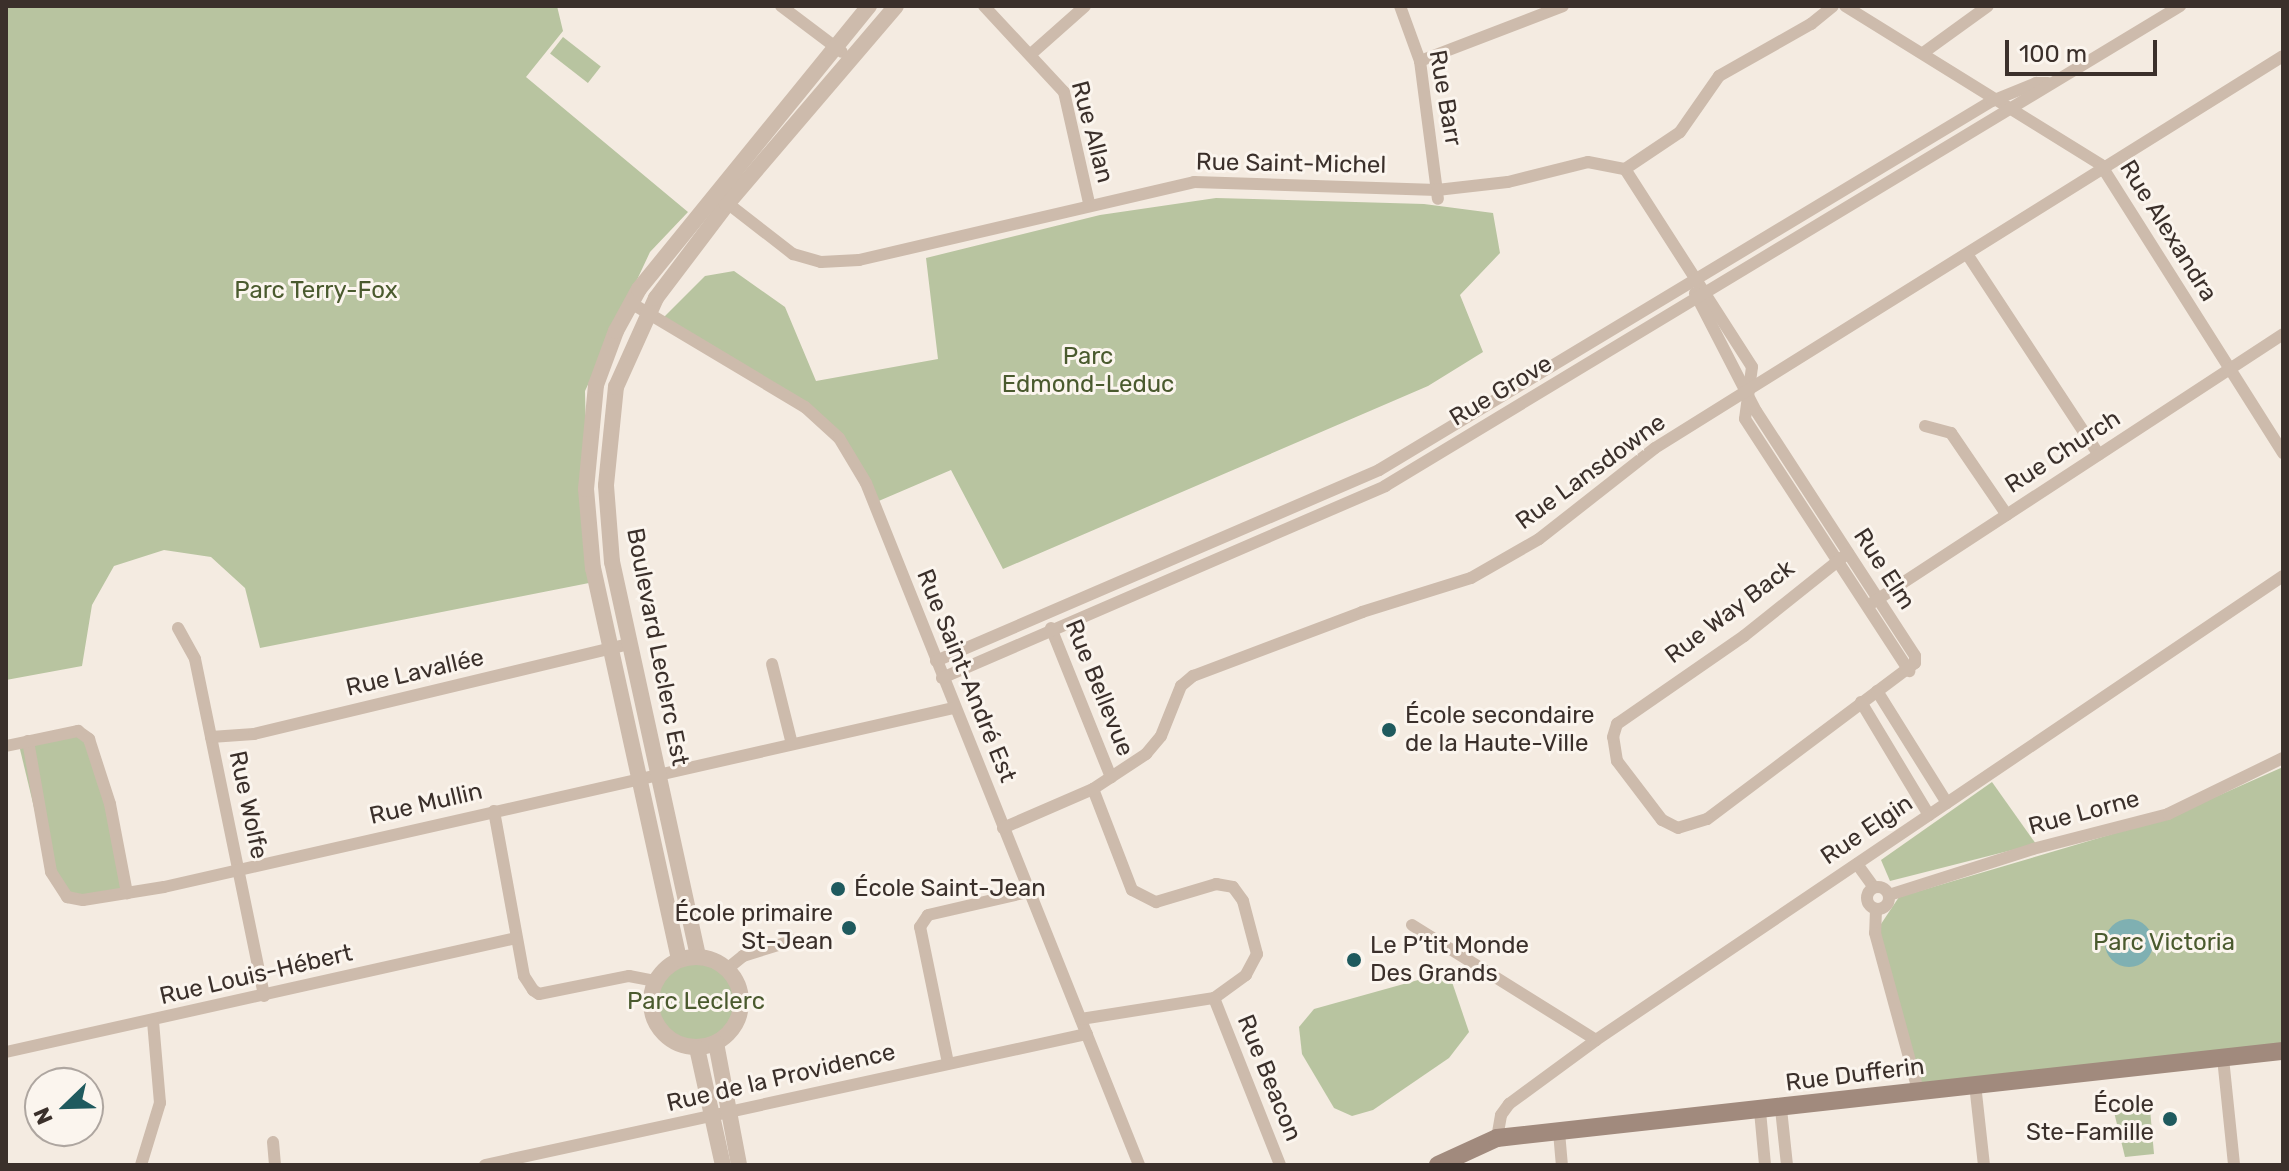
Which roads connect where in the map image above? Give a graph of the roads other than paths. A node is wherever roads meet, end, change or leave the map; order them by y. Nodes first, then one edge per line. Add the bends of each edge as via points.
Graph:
1 (781, 6) edge
2 (869, 6) edge
3 (896, 6) edge
4 (984, 6) edge
5 (1085, 6) edge
6 (1400, 6) edge
7 (1563, 6) edge
8 (1833, 6) edge
9 (1845, 6) edge
10 (1988, 6) edge
11 (2180, 6) edge
12 (834, 46) junction
13 (1923, 53) junction
14 (1031, 54) junction
15 (2283, 56) edge
16 (851, 59) junction
17 (1420, 61) junction
18 (2051, 84) junction
19 (1992, 101) junction
20 (2007, 109) junction
21 (2101, 165) junction
22 (1625, 169) junction
23 (714, 193) junction
24 (1437, 194) junction
25 (1089, 203) junction
26 (727, 204) junction
27 (1967, 254) junction
28 (1695, 282) junction
29 (1708, 291) junction
30 (1695, 301) junction
31 (631, 303) junction
32 (647, 315) junction
33 (2283, 334) edge
34 (2230, 369) junction
35 (1746, 391) junction
36 (1925, 426) dead end
37 (2283, 453) edge
38 (2099, 455) junction
39 (1801, 495) junction
40 (2007, 515) junction
41 (1848, 553) junction
42 (1836, 560) junction
43 (612, 562) junction
44 (593, 569) junction
45 (2283, 576) edge
46 (1872, 604) junction
47 (1046, 616) junction
48 (178, 628) dead end
49 (1053, 632) junction
50 (628, 644) junction
51 (610, 649) junction
52 (936, 661) junction
53 (772, 664) dead end
54 (942, 678) junction
55 (1877, 691) junction
56 (1861, 702) junction
57 (954, 708) junction
58 (211, 737) junction
59 (1906, 738) junction
60 (28, 741) junction
61 (792, 744) junction
62 (6, 746) edge
63 (1890, 749) junction
64 (2283, 758) edge
65 (657, 775) junction
66 (1111, 777) junction
67 (639, 779) junction
68 (1093, 789) junction
69 (1947, 803) junction
70 (494, 811) junction
71 (1929, 815) junction
72 (1003, 828) junction
73 (1857, 864) junction
74 (239, 868) junction
75 (1874, 887) junction
76 (1028, 892) junction
77 (127, 893) junction
78 (1889, 895) junction
79 (1876, 909) junction
80 (1412, 925) dead end
81 (516, 938) junction
82 (794, 940) dead end
83 (698, 956) junction
84 (679, 959) junction
85 (727, 969) junction
86 (655, 981) junction
87 (264, 996) junction
88 (1214, 998) junction
89 (1081, 1019) junction
90 (153, 1021) junction
91 (1087, 1034) junction
92 (1596, 1040) junction
93 (716, 1043) junction
94 (697, 1048) junction
95 (2283, 1051) edge
96 (6, 1052) edge
97 (2223, 1058) junction
98 (948, 1063) junction
99 (1975, 1084) junction
100 (1918, 1090) junction
101 (1781, 1109) junction
102 (1760, 1111) junction
103 (720, 1115) junction
104 (1559, 1132) junction
105 (1497, 1138) junction
106 (273, 1142) dead end
107 (141, 1165) edge
108 (275, 1165) edge
109 (485, 1165) edge
110 (723, 1165) edge
111 (739, 1165) edge
112 (1139, 1165) edge
113 (1280, 1165) edge
114 (1438, 1165) edge
115 (1562, 1165) edge
116 (1765, 1165) edge
117 (1787, 1165) edge
118 (1984, 1165) edge
119 (2234, 1165) edge

1 - 12 street
2 - 12 street, Boulevard Leclerc Est
3 - 16 street, Boulevard Leclerc Est
4 - 14 street, Rue Allan
5 - 14 street
6 - 17 street, Rue Barr
7 - 17 street
8 - 22 street via 1719,76 1680,132
9 - 13 street, Rue Alexandra
10 - 13 street
11 - 18 street, Rue Grove
12 - 16 street
12 - 23 street, Boulevard Leclerc Est
13 - 19 street, Rue Alexandra
14 - 25 street, Rue Allan via 1064,92
15 - 21 street, Rue Lansdowne
16 - 26 street, Boulevard Leclerc Est
17 - 24 street, Rue Barr
18 - 19 street, Rue Grove via 2036,83
18 - 20 street, Rue Grove
19 - 20 street, Rue Alexandra
19 - 28 street, Rue Grove
20 - 21 street, Rue Alexandra
20 - 29 street, Rue Grove
21 - 27 street, Rue Lansdowne
21 - 34 street, Rue Alexandra
22 - 24 street, Rue Saint-Michel via 1588,162
22 - 28 street, Rue Elm
23 - 26 street, Rue Saint-Michel
23 - 31 street, Boulevard Leclerc Est
24 - 25 street, Rue Saint-Michel via 1213,180
25 - 26 street, Rue Saint-Michel via 859,260 821,262 773,242
26 - 32 street, Boulevard Leclerc Est
27 - 35 street, Rue Lansdowne
27 - 38 street
28 - 29 street, Rue Elm
28 - 30 street, Rue Elm
28 - 47 street, Rue Grove via 1379,470
29 - 30 street, Rue Grove
29 - 35 street, Rue Elm via 1752,367
30 - 35 street, Rue Elm
30 - 49 street, Rue Grove via 1385,486
31 - 32 street, Rue Saint-André Est
31 - 44 street, Boulevard Leclerc Est via 596,385 586,489
32 - 43 street, Boulevard Leclerc Est via 616,387 606,485
32 - 52 street, Rue Saint-André Est via 760,378 805,407 839,438 866,483
33 - 34 street, Rue Church
34 - 37 street, Rue Alexandra
34 - 38 street, Rue Church
35 - 39 street, Rue Elm
35 - 66 street, Rue Lansdowne via 1655,448 1539,539 1471,578 1362,612 1193,676 1181,686 1161,736
36 - 40 street via 1951,433
38 - 40 street, Rue Church
39 - 41 street, Rue Elm
39 - 42 street, Rue Elm
40 - 46 street, Rue Church
41 - 42 street, Rue Way Back
41 - 46 street, Rue Elm
42 - 46 street, Rue Elm
42 - 56 street, Rue Way Back via 1744,636 1627,712 1613,737 1617,761 1662,820 1678,828 1692,825
43 - 44 street
43 - 50 street, Boulevard Leclerc Est
44 - 51 street, Boulevard Leclerc Est
45 - 69 street, Rue Elgin
46 - 55 street, Rue Elm via 1915,656 1909,671
47 - 49 street, Rue Bellevue
47 - 52 street, Rue Grove
48 - 58 street, Rue Wolfe via 195,659
49 - 54 street, Rue Grove
49 - 66 street, Rue Bellevue
50 - 51 street, Rue Lavallée
50 - 65 street, Boulevard Leclerc Est
51 - 58 street, Rue Lavallée via 254,734
51 - 67 street, Boulevard Leclerc Est
52 - 54 street, Rue Saint-André Est
53 - 61 street
54 - 57 street, Rue Saint-André Est
55 - 56 street, Rue Elm
55 - 59 street
56 - 63 street
57 - 61 street, Rue Mullin
57 - 72 street, Rue Saint-André Est
58 - 74 street, Rue Wolfe
59 - 63 street
59 - 69 street
60 - 62 street
60 - 77 street, Rue Mullin via 58,887 75,900
60 - 77 street via 78,731 89,739 110,804
61 - 65 street, Rue Mullin
63 - 71 street
64 - 78 street, Rue Lorne via 2168,814 2033,849
65 - 67 street, Rue Mullin
65 - 83 street, Boulevard Leclerc Est
66 - 68 street, Rue Lansdowne
67 - 70 street, Rue Mullin
67 - 84 street, Boulevard Leclerc Est
68 - 72 street, Rue Lansdowne
68 - 88 street, Rue Bellevue via 1132,890 1156,902 1216,884 1233,887 1243,901 1257,954 1246,975
69 - 71 street, Rue Elgin
70 - 74 street, Rue Mullin
70 - 81 street
71 - 73 street, Rue Elgin
72 - 76 street, Rue Saint-André Est
73 - 75 street
73 - 92 street, Rue Elgin
74 - 77 street, Rue Mullin
74 - 87 street, Rue Wolfe
75 - 78 street
75 - 79 street via 1867,900
76 - 89 street, Rue Saint-André Est
76 - 98 street via 928,915 920,927
78 - 79 street via 1888,904
79 - 100 street via 1875,933
80 - 92 street
81 - 86 street via 524,976 539,994 629,976
81 - 87 street, Rue Louis-Hébert
82 - 85 street via 743,956
83 - 84 street
83 - 85 street
84 - 86 street
85 - 93 street via 737,983 741,1005 734,1027
86 - 94 street via 654,1021 667,1038
87 - 90 street, Rue Louis-Hébert
88 - 89 street, Rue Beacon
88 - 113 street, Rue Beacon
89 - 91 street, Rue Saint-André Est
90 - 96 street, Rue Louis-Hébert
90 - 107 street via 160,1103
91 - 98 street, Rue de la Providence
91 - 112 street, Rue Saint-André Est
92 - 105 street, Rue Elgin via 1509,1104
93 - 94 street
93 - 103 street
94 - 103 street
95 - 97 main road, Rue Dufferin
97 - 99 main road, Rue Dufferin
97 - 119 street
98 - 103 street, Rue de la Providence
99 - 100 main road, Rue Dufferin
99 - 118 street
100 - 101 main road, Rue Dufferin
101 - 102 main road, Rue Dufferin
101 - 117 street
102 - 104 main road, Rue Dufferin
102 - 116 street
103 - 109 street, Rue de la Providence
103 - 110 street
103 - 111 street
104 - 105 main road, Rue Dufferin
104 - 115 street
105 - 114 main road, Rue Dufferin
106 - 108 street

